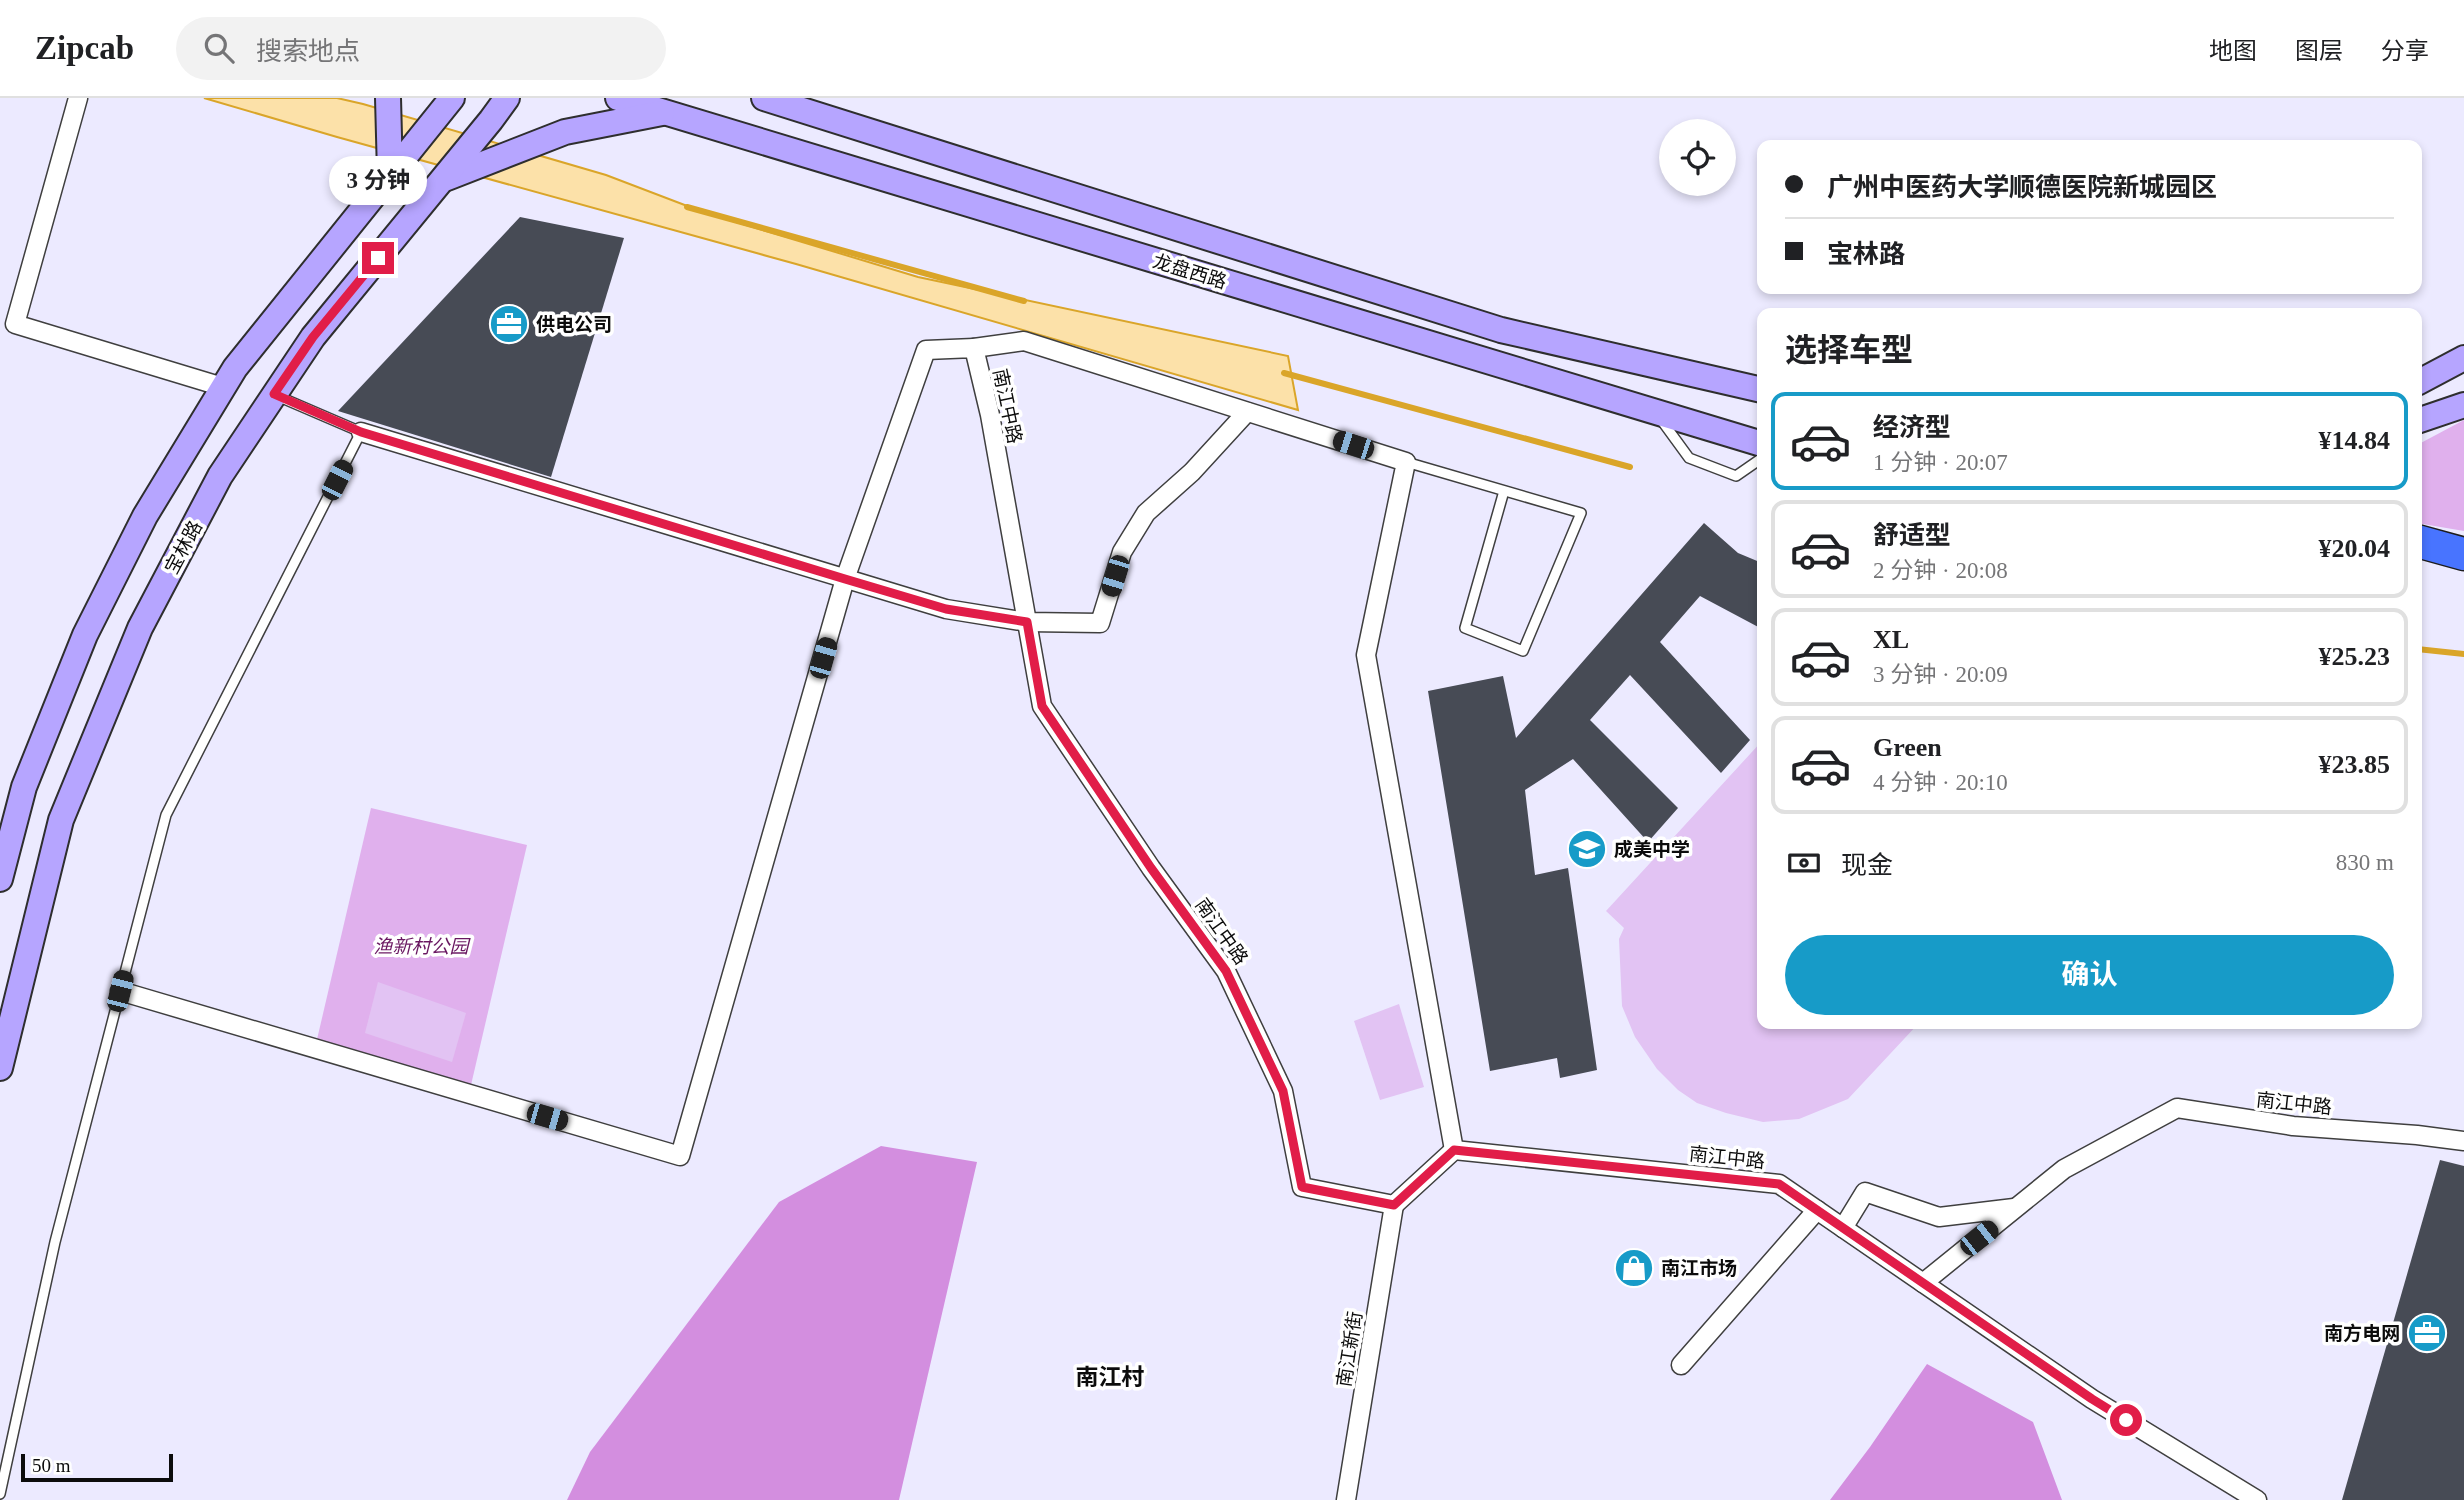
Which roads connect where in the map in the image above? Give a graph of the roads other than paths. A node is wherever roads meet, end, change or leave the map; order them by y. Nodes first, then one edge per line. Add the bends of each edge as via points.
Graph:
1 (78, 98) edge
2 (388, 98) edge
3 (507, 98) edge
4 (618, 98) edge
5 (764, 98) edge
6 (445, 106) edge
7 (666, 113) junction
8 (390, 174) junction
9 (443, 179) junction
10 (15, 324) junction
11 (0, 335) edge
12 (974, 348) junction
13 (2464, 358) edge
14 (2422, 380) edge
15 (223, 387) junction
16 (1757, 389) edge
17 (274, 394) junction
18 (2464, 405) edge
19 (1650, 410) junction
20 (1247, 412) junction
21 (2422, 419) edge
22 (361, 432) junction
23 (1757, 442) edge
24 (1757, 461) edge
25 (1406, 462) junction
26 (1504, 491) junction
27 (2422, 542) edge
28 (2464, 554) edge
29 (845, 579) junction
30 (1027, 622) junction
31 (0, 879) edge
32 (120, 991) junction
33 (0, 1068) edge
34 (2464, 1141) edge
35 (1454, 1150) junction
36 (1394, 1205) junction
37 (2016, 1208) junction
38 (1818, 1210) junction
39 (1843, 1228) junction
40 (1923, 1283) junction
41 (1681, 1365) dead end
42 (0, 1494) edge
43 (1346, 1500) edge
44 (2257, 1500) edge

1 - 10 street
2 - 8 street
3 - 9 street, 宝林路
4 - 7 street, 龙盘西路
5 - 16 street, 龙盘西路 via 1502,330
6 - 8 street
7 - 9 street via 557,135
7 - 19 street, 龙盘西路
8 - 15 street
9 - 17 street, 宝林路 via 313,337
10 - 11 street
10 - 15 street
12 - 20 street via 1024,341
12 - 29 street, 南江中路 via 926,350
12 - 30 street, 南江中路
13 - 14 street
15 - 31 street via 145,516 85,635 24,787
17 - 22 lane
17 - 33 street, 宝林路 via 220,476 140,628 66,807
18 - 21 street
19 - 23 street, 龙盘西路
19 - 24 lane via 1689,458 1736,476
20 - 25 street
20 - 30 street via 1192,472 1146,513 1122,552 1100,623
22 - 29 street
22 - 32 lane via 166,815
25 - 26 lane
25 - 35 street via 1366,655
26 - 26 lane via 1581,513 1523,651 1465,628
27 - 28 highway
29 - 30 street via 946,609
29 - 32 street via 680,1156
30 - 36 street, 南江中路 via 1042,706 1226,971 1283,1091 1302,1187
32 - 42 lane via 55,1242
34 - 37 street, 南江中路 via 2293,1126 2177,1108 2064,1170
35 - 36 street
35 - 38 street, 南江中路 via 1779,1184
36 - 43 street, 南江新街
37 - 39 street via 1939,1217 1865,1192
37 - 40 street, 南江中路
38 - 39 street, 南江中路
38 - 41 street
39 - 40 street, 南江中路
40 - 44 street, 南江中路 via 2092,1399

